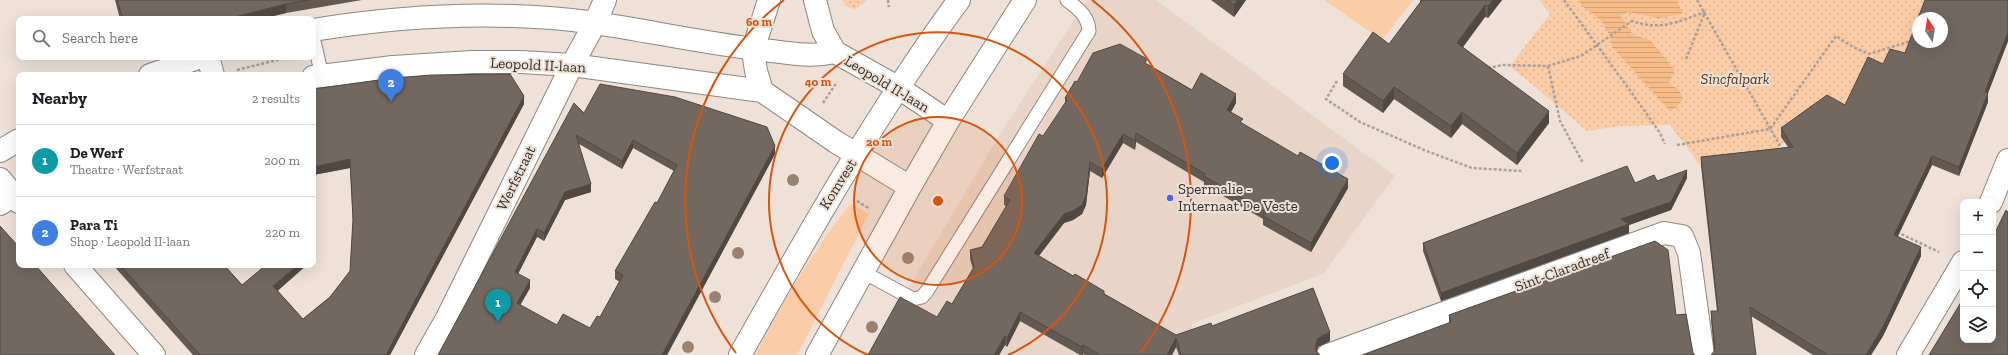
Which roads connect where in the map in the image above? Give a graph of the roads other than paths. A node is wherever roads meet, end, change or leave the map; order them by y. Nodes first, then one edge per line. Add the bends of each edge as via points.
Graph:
1 (605, 0) edge
2 (768, 0) edge
3 (815, 0) edge
4 (959, 0) edge
5 (1025, 0) edge
6 (1067, 0) edge
7 (595, 23) junction
8 (316, 30) edge
9 (754, 50) junction
10 (835, 52) junction
11 (192, 60) edge
12 (209, 60) edge
13 (315, 60) edge
14 (572, 65) junction
15 (158, 72) edge
16 (213, 72) edge
17 (317, 77) edge
18 (899, 88) junction
19 (762, 92) junction
20 (948, 121) junction
21 (16, 142) edge
22 (0, 152) edge
23 (856, 155) junction
24 (2008, 160) edge
25 (910, 187) junction
26 (1992, 199) edge
27 (1960, 267) edge
28 (77, 268) edge
29 (863, 272) junction
30 (154, 355) edge
31 (426, 355) edge
32 (740, 355) edge
33 (817, 355) edge
34 (1328, 355) edge
35 (1703, 355) edge
36 (1908, 355) edge

1 - 7 street, Werfstraat
2 - 9 street
3 - 10 street via 823,31
4 - 18 street, Komvest
5 - 20 street
6 - 29 lane via 1084,14 1089,22 1089,31 927,291 922,297 913,299
7 - 8 street, Leopold II-laan via 480,15 368,21
7 - 9 street, Leopold II-laan
7 - 14 street, Werfstraat
9 - 10 street, Leopold II-laan via 818,56
9 - 19 street
10 - 18 street, Leopold II-laan
11 - 15 street
12 - 16 street
13 - 17 lane
14 - 17 street, Leopold II-laan via 472,62 392,67
14 - 19 street, Leopold II-laan
14 - 31 street, Werfstraat via 446,320
18 - 20 street, Leopold II-laan
18 - 23 street, Komvest
19 - 23 street, Leopold II-laan
20 - 25 street
21 - 22 street
23 - 25 street, Leopold II-laan
23 - 32 street, Komvest
24 - 26 street
25 - 29 street
27 - 36 street
28 - 30 street
29 - 33 street
34 - 35 street, Sint-Claradreef via 1664,233 1682,236 1689,253

